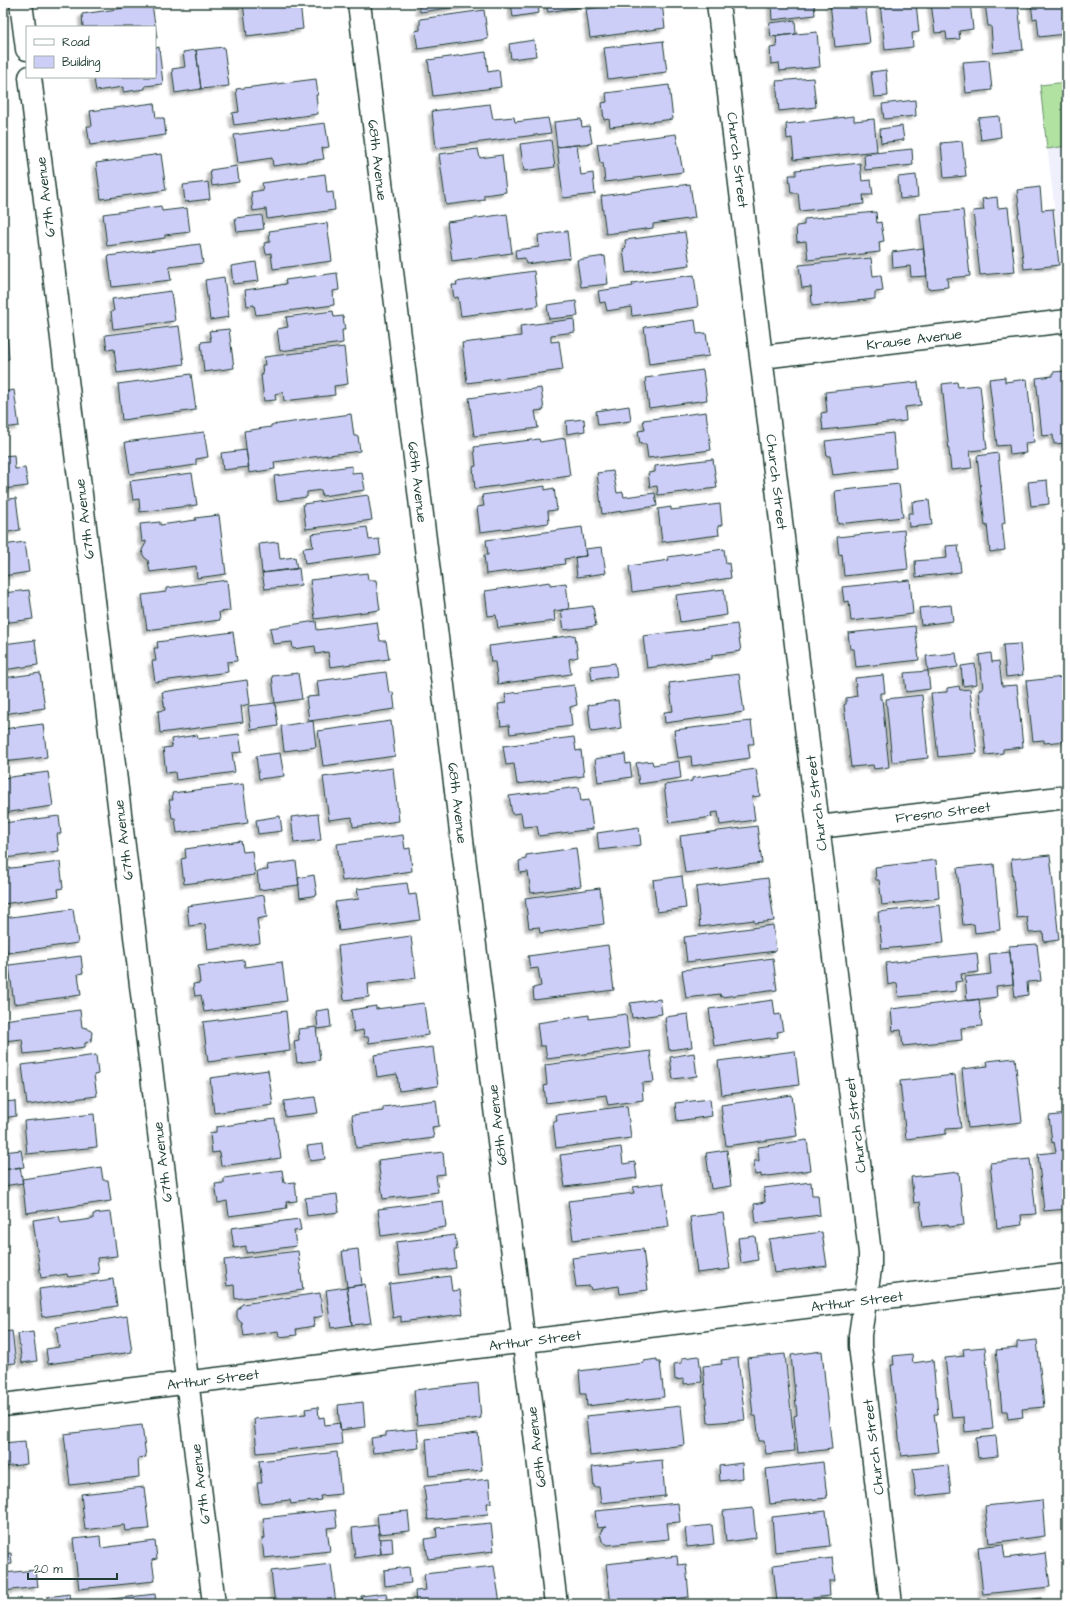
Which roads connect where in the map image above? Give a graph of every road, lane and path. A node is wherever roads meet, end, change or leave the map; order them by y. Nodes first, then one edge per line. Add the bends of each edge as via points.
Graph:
1 (21, 3) edge
2 (359, 3) edge
3 (718, 3) edge
4 (26, 41) edge
5 (30, 78) edge
6 (1067, 321) edge
7 (762, 357) junction
8 (1067, 797) edge
9 (819, 827) junction
10 (1066, 1280) edge
11 (865, 1300) junction
12 (524, 1342) junction
13 (187, 1382) junction
14 (3, 1405) edge
15 (214, 1604) edge
16 (556, 1604) edge
17 (892, 1604) edge

1 - 4 street
2 - 12 street, 68th Avenue
3 - 7 street, Church Street
5 - 13 street, 67th Avenue via 166,1190
6 - 7 street, Krause Avenue
7 - 9 street, Church Street
8 - 9 street, Fresno Street
9 - 11 street, Church Street via 870,1252
10 - 11 street, Arthur Street
11 - 12 street, Arthur Street
11 - 17 street, Church Street via 860,1346
12 - 13 street, Arthur Street
12 - 16 street, 68th Avenue
13 - 14 street, Arthur Street
13 - 15 street, 67th Avenue

